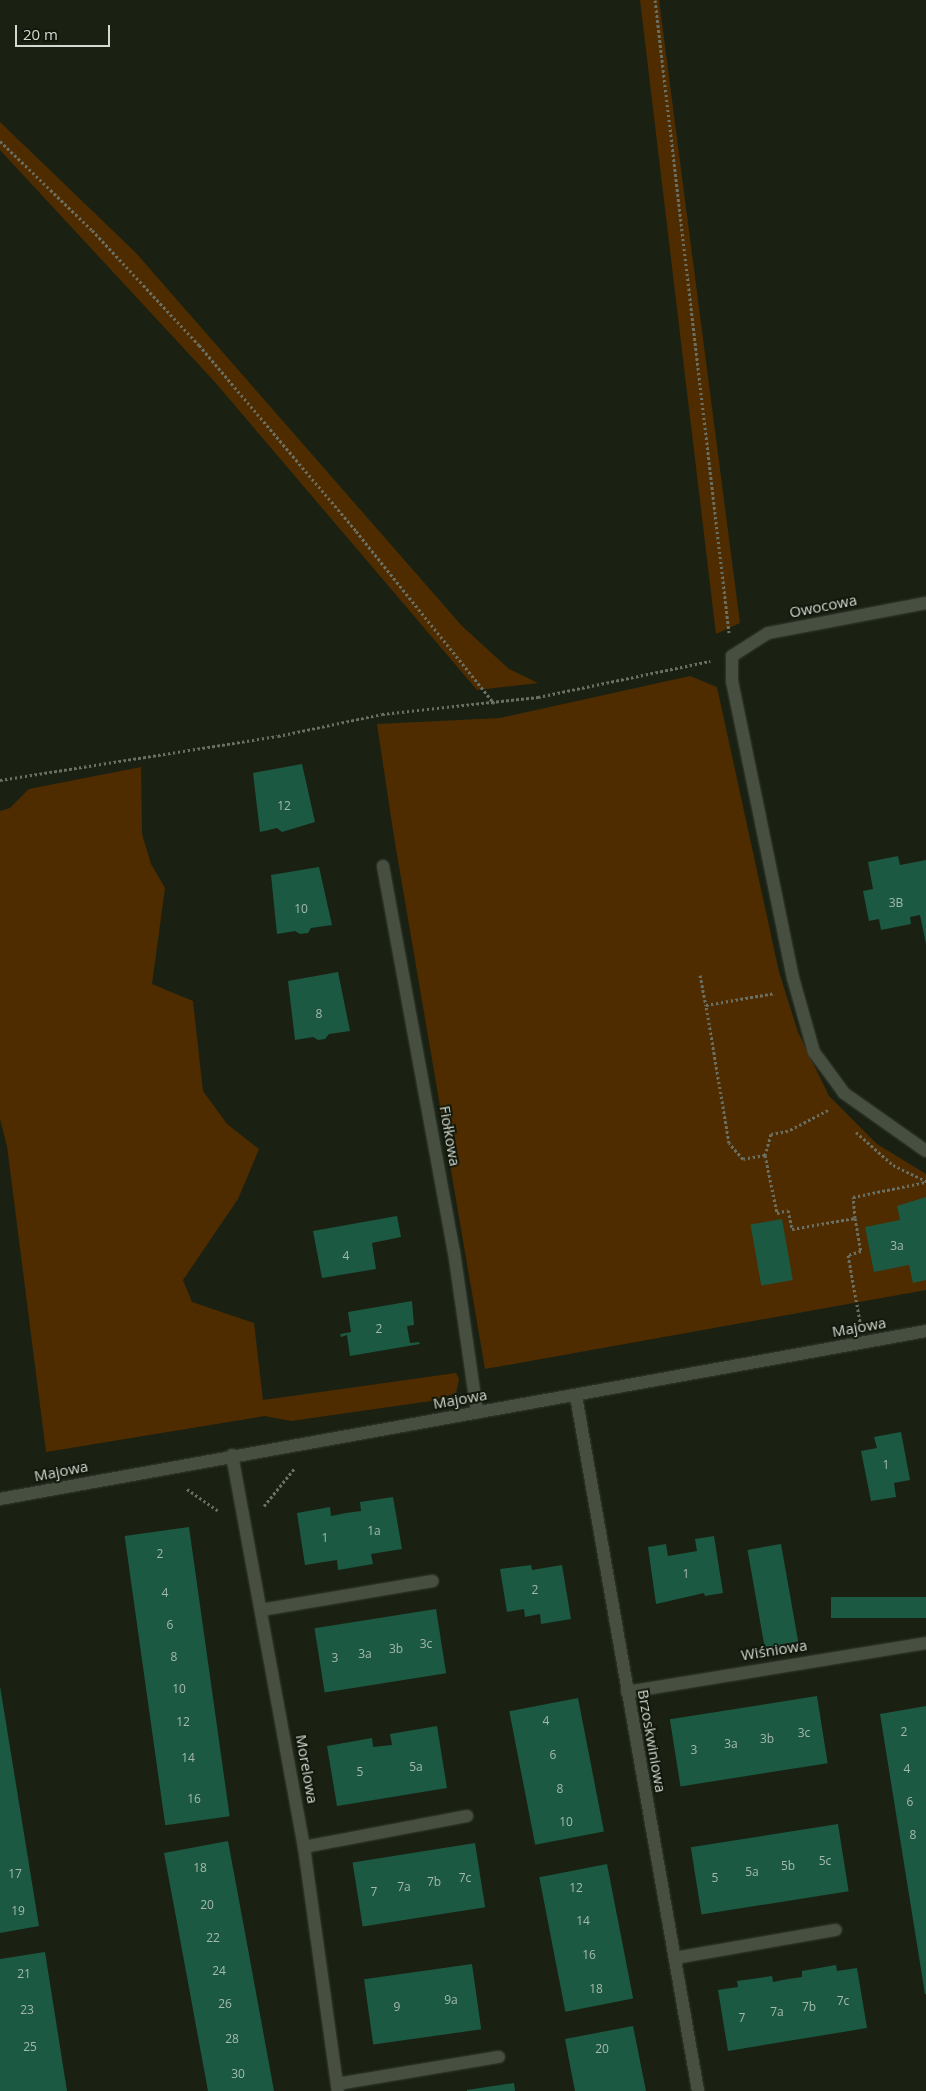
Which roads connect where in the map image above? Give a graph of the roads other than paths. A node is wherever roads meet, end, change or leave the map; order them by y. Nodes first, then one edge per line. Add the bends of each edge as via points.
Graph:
1 (926, 603) edge
2 (383, 866) dead end
3 (926, 1151) edge
4 (926, 1331) edge
5 (576, 1396) junction
6 (477, 1412) junction
7 (232, 1455) junction
8 (0, 1499) edge
9 (433, 1581) dead end
10 (261, 1610) junction
11 (926, 1644) edge
12 (627, 1692) junction
13 (467, 1816) dead end
14 (304, 1846) junction
15 (836, 1930) dead end
16 (675, 1958) junction
17 (499, 2057) dead end
18 (338, 2088) edge
19 (698, 2091) edge

1 - 3 street, Owocowa via 768,633 732,656 732,681 796,990 814,1052 844,1093
2 - 6 street, Fiołkowa via 454,1252
4 - 5 street, Majowa
5 - 6 street, Majowa
5 - 12 street, Brzoskwiniowa
6 - 7 street, Majowa
7 - 8 street, Majowa
7 - 10 street, Morelowa
9 - 10 street
10 - 14 street, Morelowa
11 - 12 street, Wiśniowa
12 - 16 street, Brzoskwiniowa
13 - 14 street
14 - 18 street, Morelowa
15 - 16 street
16 - 19 street, Brzoskwiniowa
17 - 18 street

